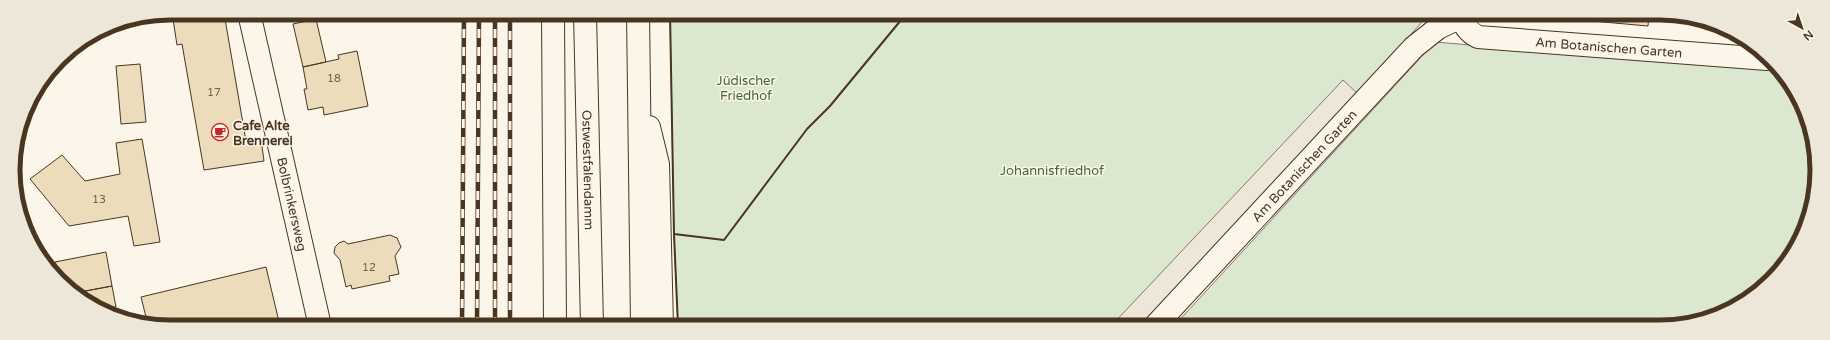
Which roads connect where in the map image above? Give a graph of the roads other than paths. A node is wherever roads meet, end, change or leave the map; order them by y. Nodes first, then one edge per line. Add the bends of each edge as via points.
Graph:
1 (251, 20) edge
2 (553, 20) edge
3 (585, 20) edge
4 (638, 20) edge
5 (1452, 20) edge
6 (1463, 20) edge
7 (1761, 59) edge
8 (640, 89) junction
9 (319, 320) edge
10 (555, 320) edge
11 (592, 320) edge
12 (642, 320) edge
13 (662, 320) edge
14 (1161, 320) edge

1 - 9 main road, Bolbrinkersweg
2 - 10 main road
3 - 11 main road, Ostwestfalendamm
4 - 8 main road
5 - 14 main road, Am Botanischen Garten via 1414,47
6 - 7 main road, Am Botanischen Garten via 1466,28 1478,37
8 - 12 main road
8 - 13 main road via 658,164

